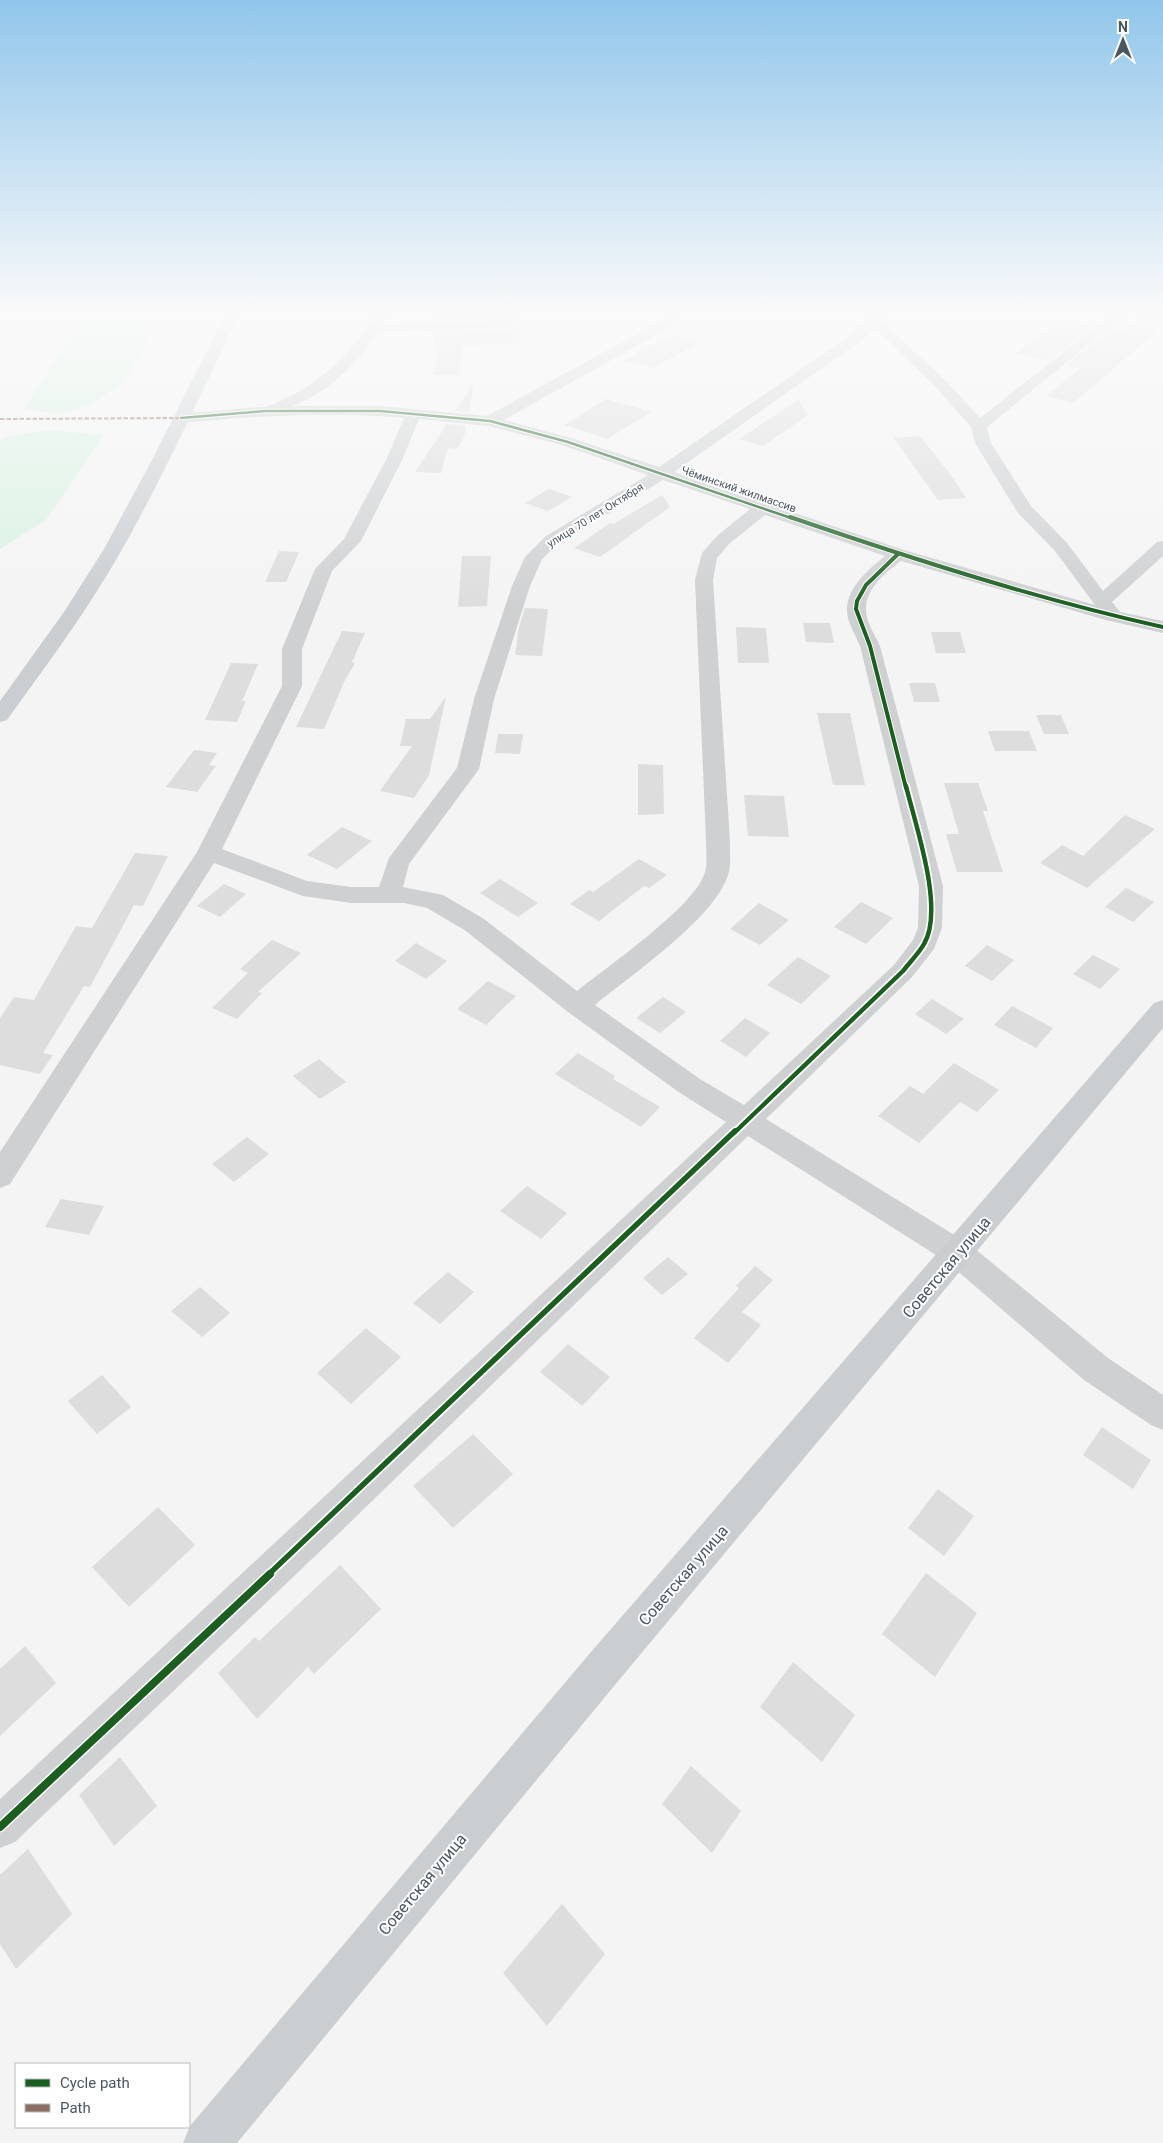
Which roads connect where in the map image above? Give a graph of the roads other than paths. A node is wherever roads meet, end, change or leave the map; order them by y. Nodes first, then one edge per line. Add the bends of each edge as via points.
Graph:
1 (185, 409) edge
2 (271, 409) edge
3 (512, 409) edge
4 (754, 409) edge
5 (964, 409) edge
6 (1000, 409) edge
7 (264, 411) junction
8 (414, 413) junction
9 (181, 418) junction
10 (490, 421) junction
11 (979, 426) junction
12 (662, 473) junction
13 (761, 508) junction
14 (1163, 546) edge
15 (898, 554) junction
16 (1108, 608) junction
17 (1163, 627) edge
18 (0, 716) edge
19 (209, 852) junction
20 (389, 896) junction
21 (576, 1005) junction
22 (1163, 1010) edge
23 (745, 1122) junction
24 (0, 1176) edge
25 (958, 1253) junction
26 (1163, 1414) edge
27 (0, 1827) edge
28 (207, 2143) edge

1 - 9 main road
2 - 7 street, Чёминский жилмассив
3 - 10 street
4 - 12 street, улица 70 лет Октября
5 - 11 street
6 - 11 street
7 - 8 street, Чёминский жилмассив
7 - 9 street, Чёминский жилмассив
8 - 10 street, Чёминский жилмассив
8 - 19 street via 395,458 352,541 324,569 292,649 292,686
9 - 18 main road via 112,550 70,618
10 - 12 street, Чёминский жилмассив
11 - 16 street via 983,443 1024,509 1061,547
12 - 13 street, Чёминский жилмассив
12 - 20 street, улица 70 лет Октября via 552,540 534,557 521,586 484,700 468,769 397,863
13 - 15 street, Чёминский жилмассив
13 - 21 street via 708,557 704,580 718,841 716,876 704,896 680,921
14 - 16 street
15 - 16 street, Чёминский жилмассив
15 - 23 street via 877,570 864,589 856,610 870,646 931,886 930,928 924,943 903,970
16 - 17 street, Чёминский жилмассив
19 - 20 street via 303,888 351,895
19 - 24 street
20 - 21 street via 404,895 434,901 476,925
21 - 23 street
22 - 25 main road, Советская улица
23 - 25 street
23 - 27 street
25 - 26 street via 1096,1369
25 - 28 main road, Советская улица via 604,1666

